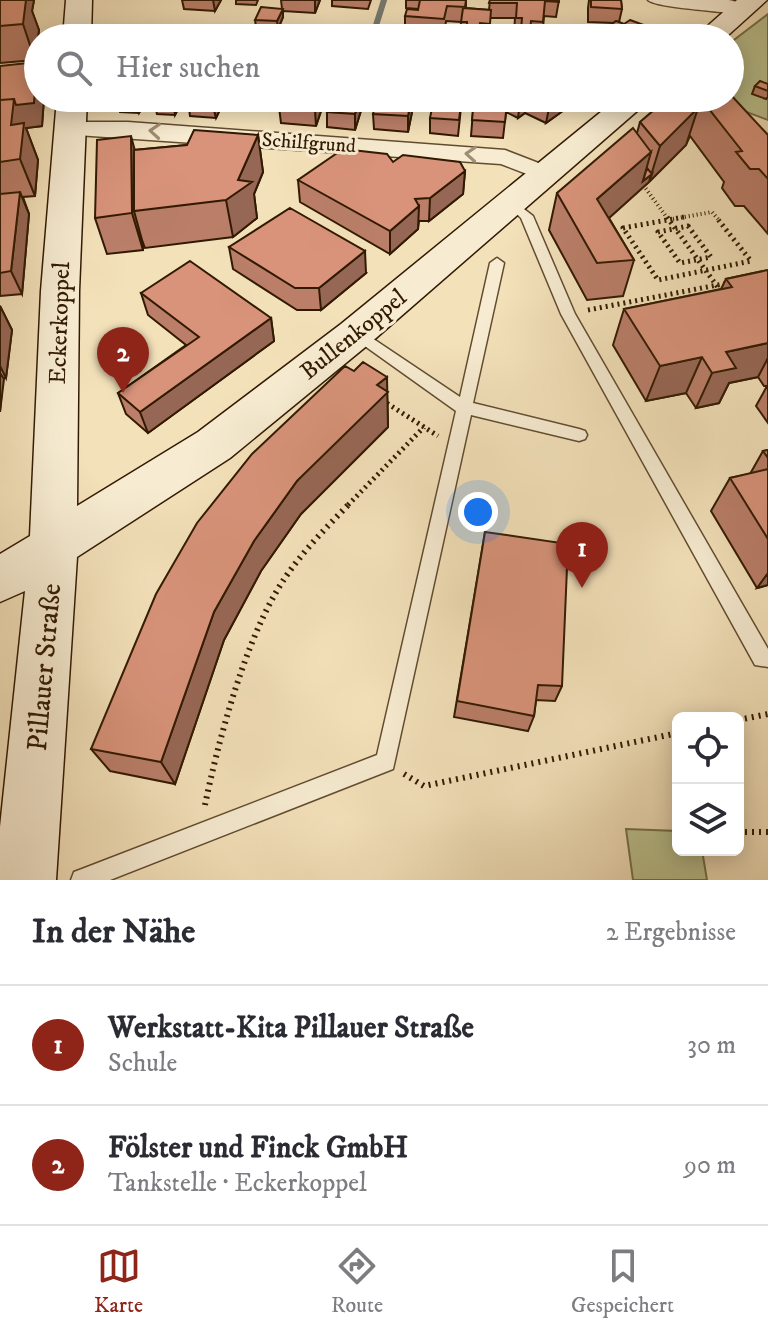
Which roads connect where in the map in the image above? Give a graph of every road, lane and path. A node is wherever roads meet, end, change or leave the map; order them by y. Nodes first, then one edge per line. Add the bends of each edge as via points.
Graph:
1 (79, 0) edge
2 (658, 0) edge
3 (748, 5) edge
4 (78, 24) edge
5 (725, 24) edge
6 (620, 112) edge
7 (71, 114) edge
8 (632, 169) edge
9 (545, 174) junction
10 (511, 203) junction
11 (667, 220) junction
12 (674, 229) junction
13 (696, 260) junction
14 (497, 263) dead end
15 (705, 270) junction
16 (742, 281) edge
17 (716, 285) junction
18 (726, 298) edge
19 (568, 314) junction
20 (355, 334) junction
21 (372, 393) edge
22 (463, 407) junction
23 (424, 427) junction
24 (579, 435) dead end
25 (456, 447) junction
26 (53, 549) junction
27 (0, 580) edge
28 (768, 658) edge
29 (768, 714) edge
30 (744, 719) edge
31 (672, 734) edge
32 (386, 762) junction
33 (744, 832) edge
34 (768, 832) edge
35 (200, 834) junction
36 (25, 880) edge
37 (82, 880) edge

1 - 4 street
2 - 3 street
3 - 5 street
6 - 9 street, Bullenkoppel
9 -> 7 street, Schilfgrund via 505,157 128,129
7 - 26 street, Eckerkoppel
8 - 11 path
9 - 10 street, Bullenkoppel
10 - 19 lane via 527,216
10 - 20 street, Bullenkoppel
11 - 12 path
11 - 15 path via 712,212 751,261
11 - 15 path via 623,228 658,280
12 - 13 path
12 - 13 path via 688,226 711,257
12 - 13 path via 658,232 680,263
13 - 15 path
14 - 22 lane
15 - 17 path
16 - 17 path
17 - 18 path
17 - 19 path
19 - 28 lane via 762,659
20 - 22 lane
20 - 26 street, Bullenkoppel via 214,445
21 - 23 path
22 - 24 lane
22 - 25 lane
23 - 25 path
23 - 35 path via 318,536 275,594 215,755
25 - 32 lane
26 - 27 street, Bullenkoppel
26 - 36 street, Pillauer Straße
29 - 30 path
31 - 32 path via 424,786
32 - 35 lane
33 - 34 path
35 - 37 lane

